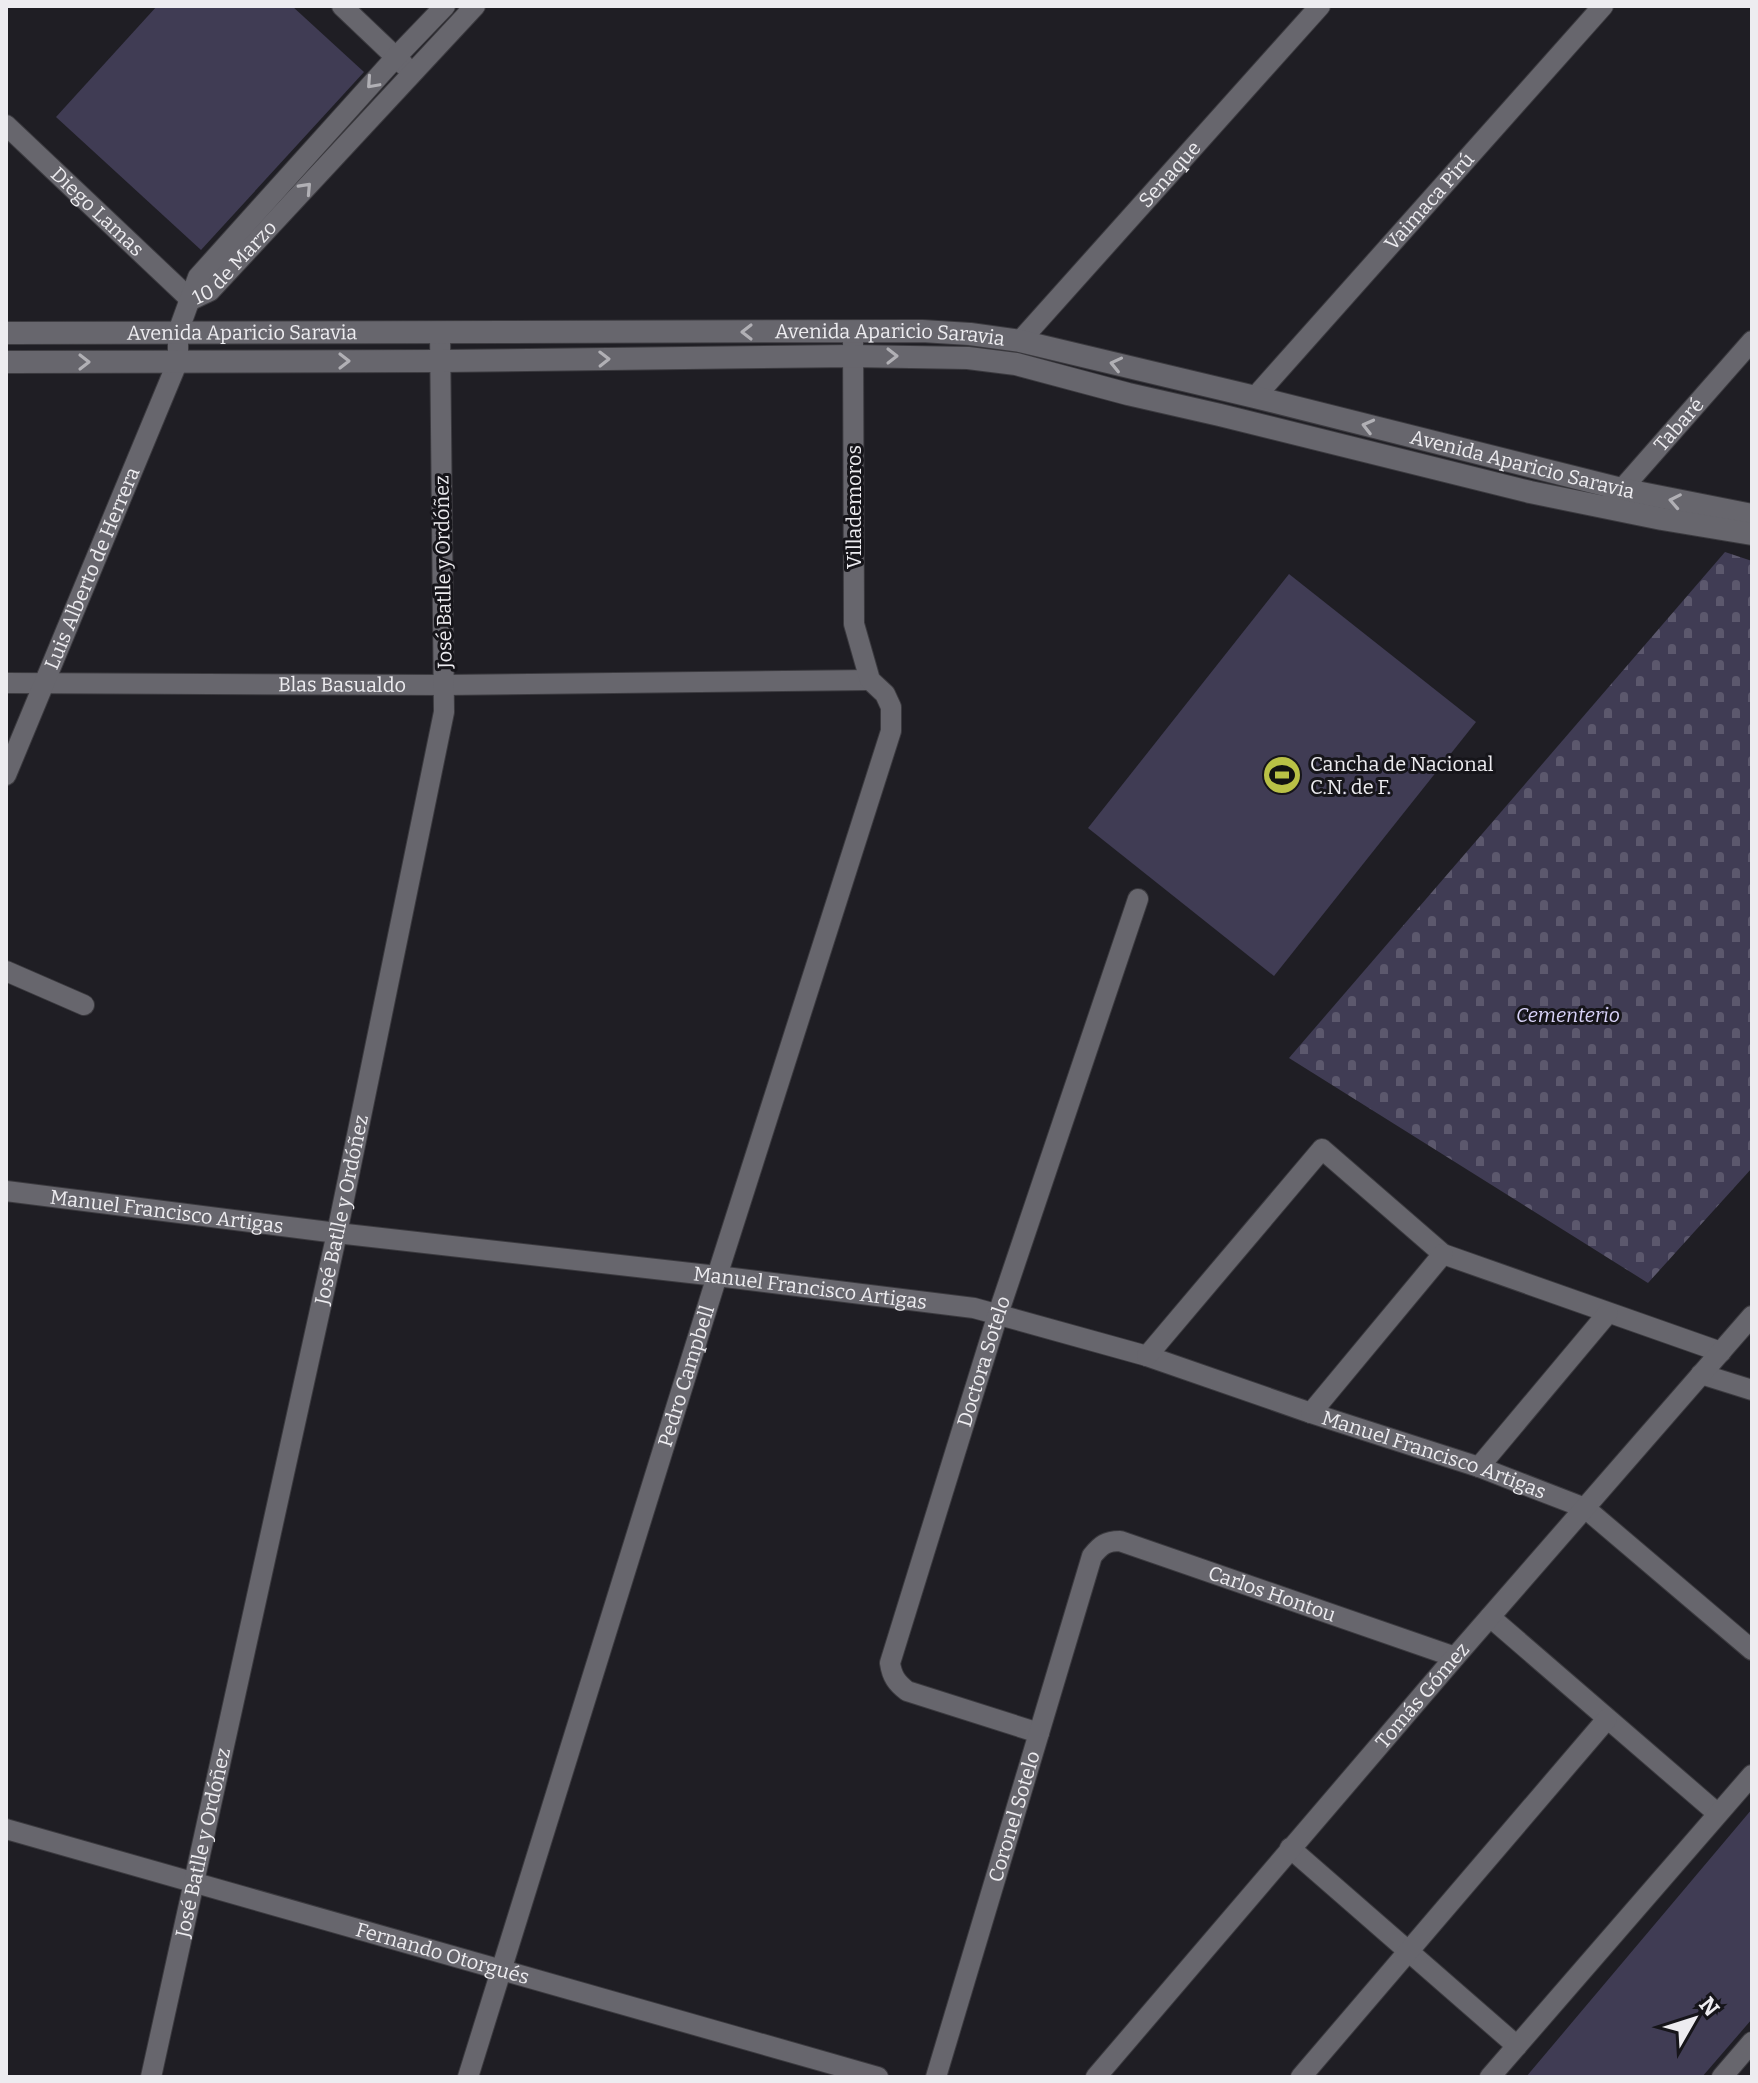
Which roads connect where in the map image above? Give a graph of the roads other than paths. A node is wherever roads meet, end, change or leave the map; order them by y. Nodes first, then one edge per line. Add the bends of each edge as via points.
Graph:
1 (342, 6) edge
2 (445, 6) edge
3 (475, 6) edge
4 (1320, 6) edge
5 (1603, 6) edge
6 (396, 57) junction
7 (413, 72) junction
8 (6, 125) edge
9 (191, 300) junction
10 (853, 331) junction
11 (178, 332) junction
12 (440, 332) junction
13 (6, 333) edge
14 (970, 334) junction
15 (1020, 341) junction
16 (1752, 341) edge
17 (853, 356) junction
18 (968, 358) junction
19 (178, 361) junction
20 (441, 361) junction
21 (6, 362) edge
22 (1255, 397) junction
23 (1621, 489) junction
24 (1606, 507) junction
25 (1752, 515) edge
26 (1752, 534) edge
27 (870, 680) junction
28 (6, 683) edge
29 (45, 683) junction
30 (444, 685) junction
31 (6, 775) edge
32 (1138, 899) dead end
33 (6, 971) edge
34 (84, 1005) dead end
35 (6, 1191) edge
36 (337, 1233) junction
37 (1443, 1254) junction
38 (717, 1276) junction
39 (1608, 1313) junction
40 (998, 1314) junction
41 (1752, 1316) edge
42 (1721, 1352) junction
43 (1147, 1356) junction
44 (1701, 1374) junction
45 (1752, 1390) edge
46 (1311, 1413) junction
47 (1479, 1467) junction
48 (1585, 1508) junction
49 (1092, 1556) joint
50 (1490, 1617) junction
51 (1752, 1650) edge
52 (1455, 1657) junction
53 (1607, 1719) junction
54 (1039, 1733) junction
55 (1752, 1775) edge
56 (1717, 1813) junction
57 (6, 1829) edge
58 (1290, 1848) junction
59 (194, 1883) junction
60 (1409, 1951) junction
61 (502, 1968) junction
62 (1752, 2042) edge
63 (1517, 2046) junction
64 (151, 2077) edge
65 (468, 2077) edge
66 (878, 2077) edge
67 (936, 2077) edge
68 (1096, 2077) edge
69 (1301, 2077) edge
70 (1490, 2077) edge
71 (1722, 2077) edge

1 - 6 street
2 - 6 street, 10 de Marzo
3 - 7 street, 10 de Marzo
4 - 15 street, Senaque
5 - 22 street, Vaimaca Pirú
6 - 7 street
6 -> 9 street, 10 de Marzo via 198,277
9 -> 7 street, 10 de Marzo via 210,291
8 - 9 street, Diego Lamas
9 - 11 street
10 -> 12 street, Avenida Aparicio Saravia
10 - 14 street, Avenida Aparicio Saravia
10 - 17 street, Villademoros
11 - 12 street, Avenida Aparicio Saravia
11 - 13 street, Avenida Aparicio Saravia
11 - 19 street
12 - 20 street, José Batlle y Ordóñez
14 - 15 street, Avenida Aparicio Saravia
14 - 18 street
22 -> 15 street, Avenida Aparicio Saravia
16 - 23 street, Tabaré
17 -> 18 street, Avenida Aparicio Saravia
20 -> 17 street, Avenida Aparicio Saravia
17 - 27 street, Villademoros via 854,624
18 - 24 street, Avenida Aparicio Saravia via 1016,364
19 -> 20 street, Avenida Aparicio Saravia
21 -> 19 street, Avenida Aparicio Saravia
19 - 29 street, Luis Alberto de Herrera
20 - 30 street, José Batlle y Ordóñez
23 -> 22 street, Avenida Aparicio Saravia
23 - 24 street, Tabaré
25 -> 23 street, Avenida Aparicio Saravia
24 - 26 street, Avenida Aparicio Saravia
27 - 30 street, Blas Basualdo
27 - 38 street, Pedro Campbell via 891,707 891,731
28 - 29 street, Blas Basualdo
29 - 30 street, Blas Basualdo
29 - 31 street, Luis Alberto de Herrera
30 - 36 street, José Batlle y Ordóñez via 444,712
32 - 40 street, Doctora Sotelo
33 - 34 street
35 - 36 street, Manuel Francisco Artigas
36 - 38 street, Manuel Francisco Artigas
36 - 59 street, José Batlle y Ordóñez
37 - 39 street
37 - 43 street via 1322,1149
37 - 46 street
38 - 40 street, Manuel Francisco Artigas
38 - 61 street, Pedro Campbell
39 - 42 street
39 - 47 street
40 - 43 street, Manuel Francisco Artigas
40 - 54 street, Doctora Sotelo via 890,1663 892,1675 907,1691
41 - 42 street, Tomás Gómez
42 - 44 street, Tomás Gómez
43 - 46 street, Manuel Francisco Artigas
44 - 45 street
44 - 48 street, Tomás Gómez
46 - 47 street, Manuel Francisco Artigas
47 - 48 street, Manuel Francisco Artigas
48 - 50 street, Tomás Gómez
48 - 51 street, Manuel Francisco Artigas
49 - 52 street, Carlos Hontou via 1108,1541 1120,1541
49 - 54 street, Coronel Sotelo
50 - 52 street, Tomás Gómez
50 - 53 street
52 - 58 street, Tomás Gómez
53 - 56 street
53 - 60 street
54 - 67 street, Coronel Sotelo
55 - 56 street
56 - 63 street
57 - 59 street, Fernando Otorgués
58 - 60 street
58 - 68 street, Tomás Gómez
59 - 61 street, Fernando Otorgués
59 - 64 street, José Batlle y Ordóñez
60 - 63 street
60 - 69 street
61 - 65 street, Pedro Campbell
61 - 66 street, Fernando Otorgués
62 - 71 street
63 - 70 street

